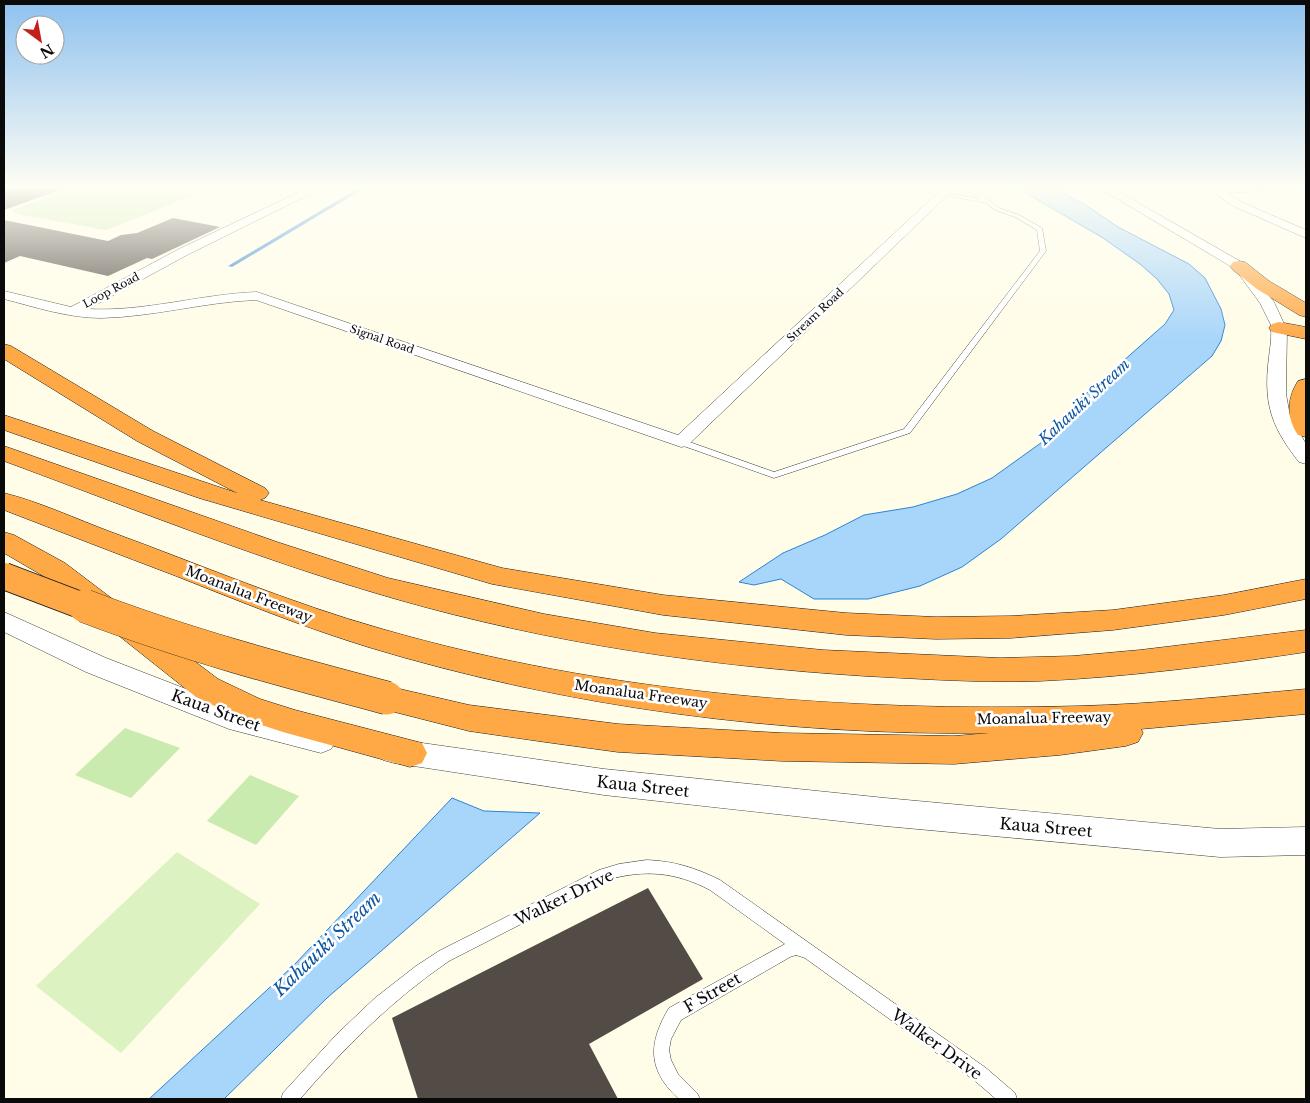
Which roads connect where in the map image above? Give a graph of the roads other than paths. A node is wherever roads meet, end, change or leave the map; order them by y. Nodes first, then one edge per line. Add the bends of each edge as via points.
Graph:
1 (213, 237) edge
2 (897, 237) edge
3 (1042, 237) edge
4 (1190, 237) edge
5 (1239, 266) junction
6 (4, 295) edge
7 (74, 311) junction
8 (1306, 312) edge
9 (1306, 333) edge
10 (1280, 334) junction
11 (1306, 346) edge
12 (4, 350) edge
13 (1306, 386) edge
14 (4, 422) edge
15 (1306, 430) edge
16 (681, 442) junction
17 (4, 453) edge
18 (1306, 458) edge
19 (4, 501) edge
20 (339, 532) junction
21 (4, 541) edge
22 (4, 576) edge
23 (1306, 589) edge
24 (4, 621) edge
25 (1306, 640) edge
26 (1306, 704) edge
27 (410, 753) junction
28 (1306, 841) edge
29 (811, 954) junction
30 (289, 1099) edge
31 (691, 1099) edge
32 (1009, 1099) edge

1 - 7 street, Loop Road
2 - 16 street, Stream Road
3 - 16 lane via 1044,251 907,431 774,475
4 - 5 street
5 - 8 highway
5 - 10 street via 1267,302
6 - 7 street, Loop Road
7 - 16 street, Signal Road via 112,313 232,296 257,296
9 - 10 highway
10 - 11 highway
10 - 18 street via 1277,406 1288,436
12 - 20 highway via 145,436 232,482
13 - 15 highway via 1300,418
14 - 20 highway via 208,493
17 - 25 highway via 355,578 524,621 706,651 928,668 1038,669 1147,662
19 - 26 highway, Moanalua Freeway via 319,620 406,647 561,682 745,708 930,719 1069,719
20 - 23 highway via 502,577 592,594 846,624 1011,627 1104,620 1224,606
21 - 27 highway via 55,570 207,688 249,708 295,723
22 - 26 highway, bridge via 154,632 387,698 468,718 618,738 782,748 954,750 1060,741 1219,721
24 - 27 street, Kaua Street via 96,665 239,722 318,741
27 - 28 street, Kaua Street via 604,782 895,813 1220,843
29 - 30 lane, Walker Drive via 698,875 659,866 622,869 604,875 444,956 418,973 360,1021
29 - 31 lane, F Street via 796,948 787,950 675,1014 666,1026 662,1055 672,1082
29 - 32 lane, Walker Drive via 980,1074

